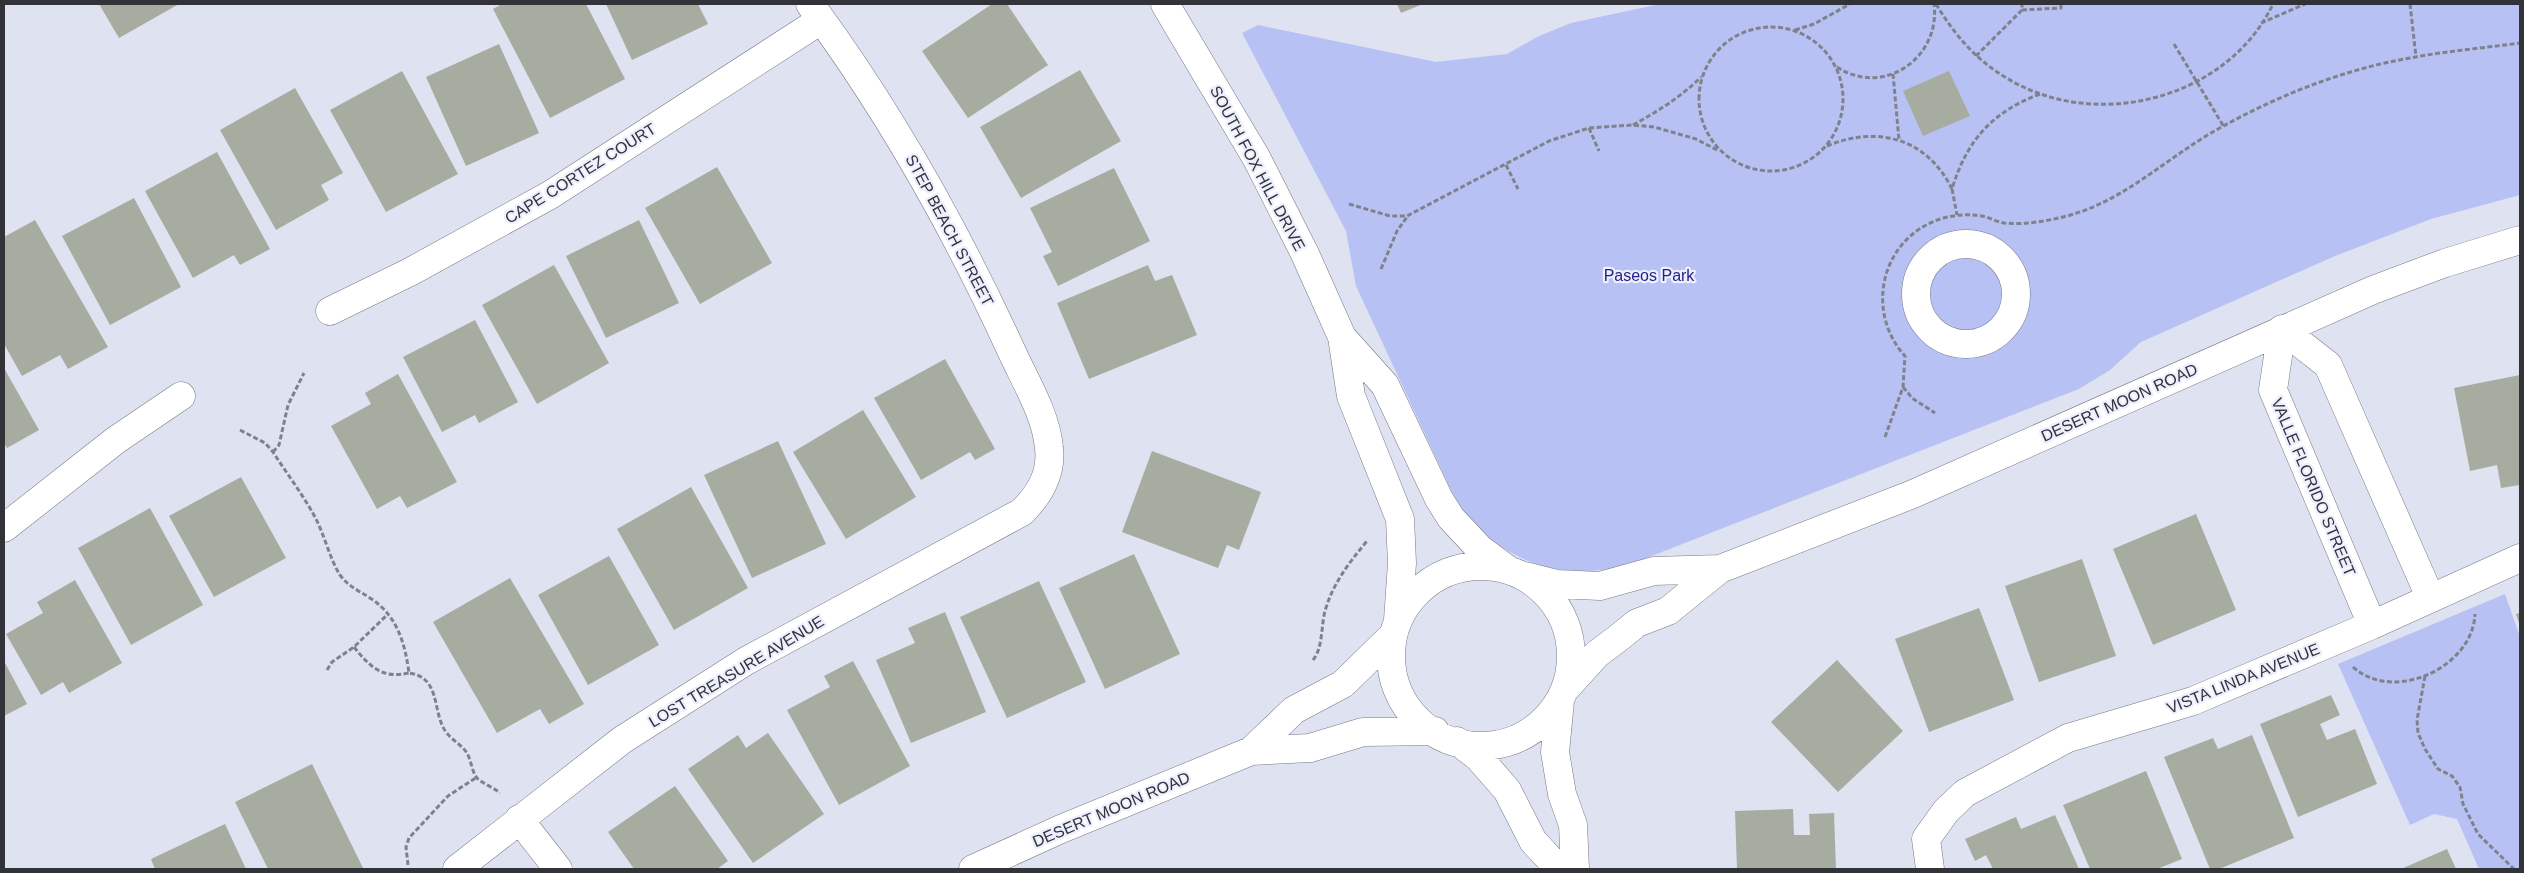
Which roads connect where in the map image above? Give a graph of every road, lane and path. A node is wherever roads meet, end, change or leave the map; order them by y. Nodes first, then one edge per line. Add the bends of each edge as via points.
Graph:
1 (1165, 4) edge
2 (1850, 4) edge
3 (1935, 4) edge
4 (2022, 4) edge
5 (2062, 4) edge
6 (2273, 4) edge
7 (2305, 4) edge
8 (2410, 4) edge
9 (2022, 10) junction
10 (816, 12) edge
11 (2260, 24) junction
12 (1794, 30) junction
13 (2520, 43) edge
14 (2174, 44) dead end
15 (1976, 56) junction
16 (2416, 57) junction
17 (1837, 66) junction
18 (1893, 74) junction
19 (1702, 76) junction
20 (2195, 82) junction
21 (2040, 94) junction
22 (1632, 125) junction
23 (2224, 127) junction
24 (1589, 128) junction
25 (1898, 140) junction
26 (1826, 147) junction
27 (1599, 151) dead end
28 (1724, 154) junction
29 (1506, 165) junction
30 (1518, 189) dead end
31 (1952, 189) junction
32 (1349, 204) dead end
33 (1407, 216) junction
34 (1957, 216) junction
35 (2520, 240) edge
36 (1381, 269) dead end
37 (330, 311) dead end
38 (2282, 329) junction
39 (1342, 337) junction
40 (304, 373) dead end
41 (1903, 387) junction
42 (181, 396) dead end
43 (1935, 413) dead end
44 (240, 430) dead end
45 (1885, 437) dead end
46 (273, 452) junction
47 (1048, 474) joint
48 (4, 528) edge
49 (1370, 538) dead end
50 (2520, 558) edge
51 (1720, 569) junction
52 (1513, 572) junction
53 (2430, 597) junction
54 (389, 613) junction
55 (2372, 625) junction
56 (1395, 628) junction
57 (354, 646) junction
58 (1316, 668) dead end
59 (327, 670) dead end
60 (409, 673) junction
61 (2425, 676) dead end
62 (1563, 694) junction
63 (1445, 736) junction
64 (1251, 751) junction
65 (477, 777) junction
66 (500, 793) dead end
67 (519, 819) junction
68 (408, 865) dead end
69 (470, 865) edge
70 (558, 869) edge
71 (973, 869) edge
72 (1559, 869) edge
73 (1575, 869) edge
74 (1930, 869) edge
75 (2514, 869) edge

1 - 39 street, SOUTH FOX HILL DRIVE via 1257,159
2 - 12 path via 1814,24
3 - 15 path
3 - 18 path via 1934,25 1927,46 1912,63
4 - 9 path
5 - 9 path via 2062,8
6 - 11 path
7 - 11 path
8 - 16 path
9 - 15 path
10 - 37 street, CAPE CORTEZ COURT via 550,195 410,272
10 - 47 street, STEP BEACH STREET via 906,147 982,286 1045,424 1050,449
11 - 20 path via 2219,68
12 - 17 path via 1819,44
12 - 19 path via 1766,27 1739,34 1716,52
13 - 16 path
14 - 20 path
15 - 21 path via 2006,78
16 - 23 path via 2339,76 2272,101
17 - 18 path via 1850,74 1864,77
17 - 26 path via 1844,94 1841,122
18 - 25 path
19 - 22 path via 1660,110
19 - 28 path via 1699,105 1706,132
20 - 21 path via 2151,99 2114,105 2077,103
20 - 23 path
21 - 31 path via 2013,106 1988,124 1962,160
22 - 24 path
22 - 28 path via 1676,132
23 - 34 path via 2129,190 2081,212 2029,223 2003,223 1984,216
24 - 27 path
24 - 29 path via 1549,141
25 - 26 path via 1857,136
25 - 31 path via 1927,155 1942,170
26 - 28 path via 1804,164 1777,172 1748,168
29 - 30 path
29 - 33 path
31 - 34 path
32 - 33 path via 1390,216
33 - 36 path
34 - 41 path via 1934,221 1916,231 1901,245 1887,272 1883,312 1894,340 1906,356
35 - 38 street, DESERT MOON ROAD via 2373,290
38 - 51 street, DESERT MOON ROAD via 1913,494
38 - 53 street via 2328,365
38 - 55 street, VALLE FLORIDO STREET via 2273,390
39 - 52 street, SOUTH FOX HILL DRIVE via 1385,385 1451,518 1480,549
39 - 56 street, SOUTH FOX HILL DRIVE via 1351,396 1400,519 1402,562
40 - 46 path via 288,406 279,445
41 - 43 path via 1912,398
41 - 45 path
42 - 48 street via 116,440
44 - 46 path via 265,443
46 - 54 path via 316,518 346,583
47 - 67 street, LOST TREASURE AVENUE via 1038,496 1022,512 746,660 622,740
49 - 58 path via 1349,562 1330,596 1318,654 1313,660
50 - 53 street, VISTA LINDA AVENUE
51 - 52 street, DESERT MOON ROAD via 1654,571 1600,586 1583,587 1557,584
51 - 62 street, DESERT MOON ROAD via 1668,611 1637,623 1592,660
52 - 56 street via 1485,566 1458,569 1433,580 1412,597
52 - 62 street via 1539,588 1558,609 1569,635 1571,663
53 - 55 street, VISTA LINDA AVENUE
54 - 57 path
54 - 60 path via 403,642
55 - 74 street, VISTA LINDA AVENUE via 2193,701 2068,738 1965,793 1946,811 1926,840
56 - 63 street via 1393,673 1399,691 1420,721
56 - 64 street, DESERT MOON ROAD via 1343,684 1294,710
57 - 59 path via 332,662
57 - 60 path via 373,668 392,675
60 - 65 path via 418,674 432,688 442,726 467,752
61 - 75 path via 2417,720 2425,749 2438,770 2457,781 2469,820 2478,834
62 - 63 street via 1548,716 1527,734 1502,744 1474,746
62 - 73 street via 1555,752 1562,794 1573,826
63 - 64 street, DESERT MOON ROAD via 1364,732 1310,748
63 - 72 street via 1478,757 1507,790 1533,841
64 - 71 street, DESERT MOON ROAD via 1061,828
65 - 66 path
65 - 68 path via 448,796 409,838 406,847
67 - 69 street, LOST TREASURE AVENUE
67 - 70 street

